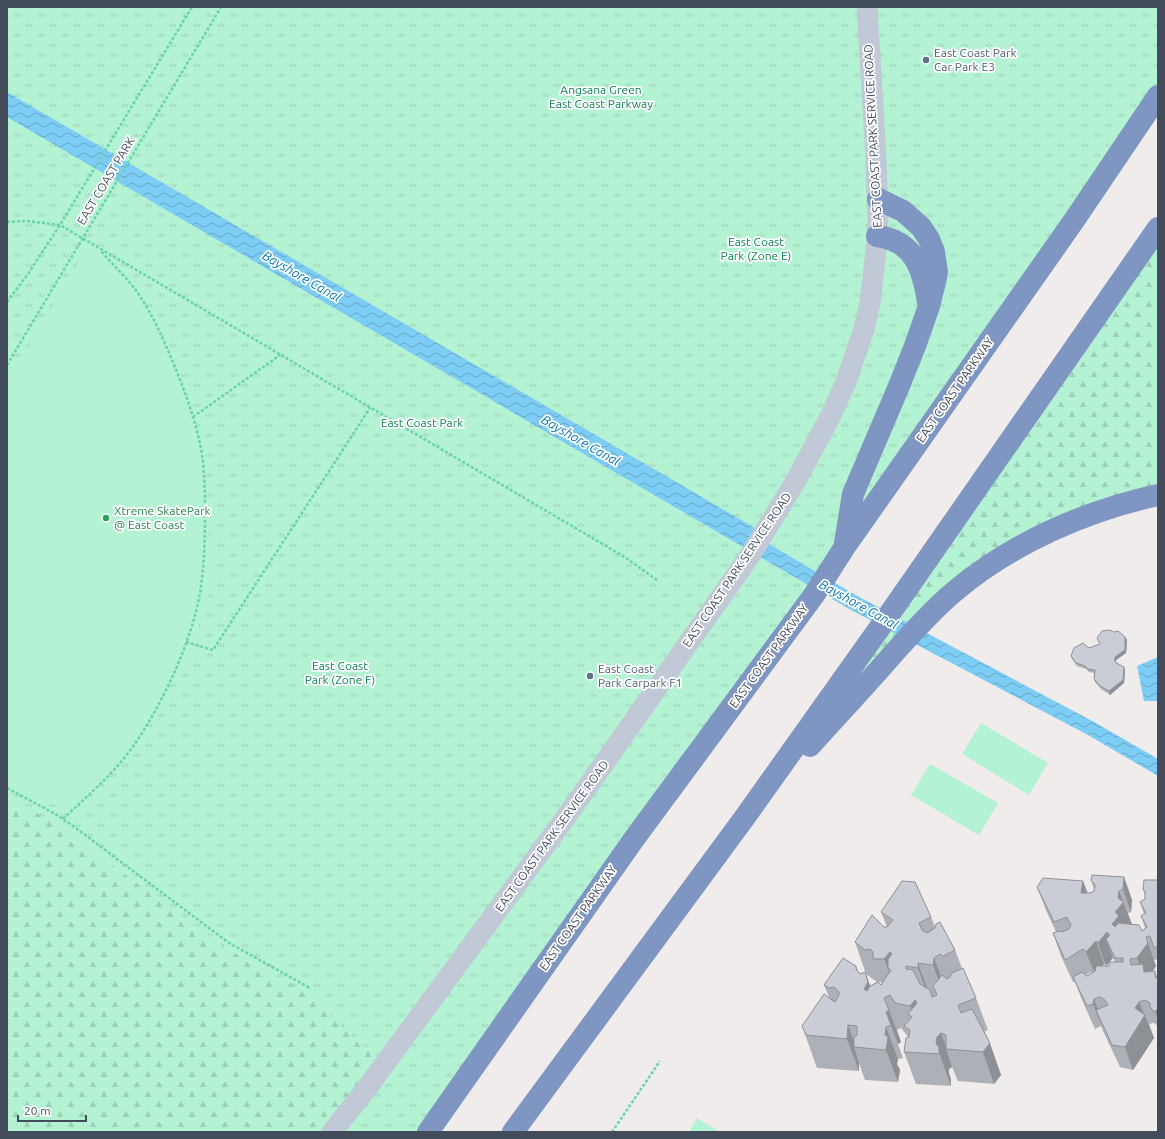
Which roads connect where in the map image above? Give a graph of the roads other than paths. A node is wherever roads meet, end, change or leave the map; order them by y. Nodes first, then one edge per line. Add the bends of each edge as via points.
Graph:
1 (867, 7) edge
2 (1158, 96) edge
3 (878, 199) junction
4 (1158, 228) edge
5 (877, 236) junction
6 (929, 306) junction
7 (1158, 495) edge
8 (844, 548) junction
9 (745, 817) junction
10 (332, 1132) edge
11 (428, 1132) edge
12 (513, 1132) edge

1 - 3 street, EAST COAST PARK SERVICE ROAD
2 - 8 highway, EAST COAST PARKWAY via 1075,219
3 - 5 street, EAST COAST PARK SERVICE ROAD
3 - 6 highway via 896,207 914,220 933,248 937,272
4 - 9 highway
5 - 6 highway via 897,241 910,252 922,276
5 - 10 street, EAST COAST PARK SERVICE ROAD via 870,303 846,382 812,453 763,535 570,813
6 - 8 highway via 899,386 853,494
7 - 9 highway via 1078,520 1021,546 975,575 921,624
8 - 11 highway, EAST COAST PARKWAY via 814,595 634,839
9 - 12 highway

